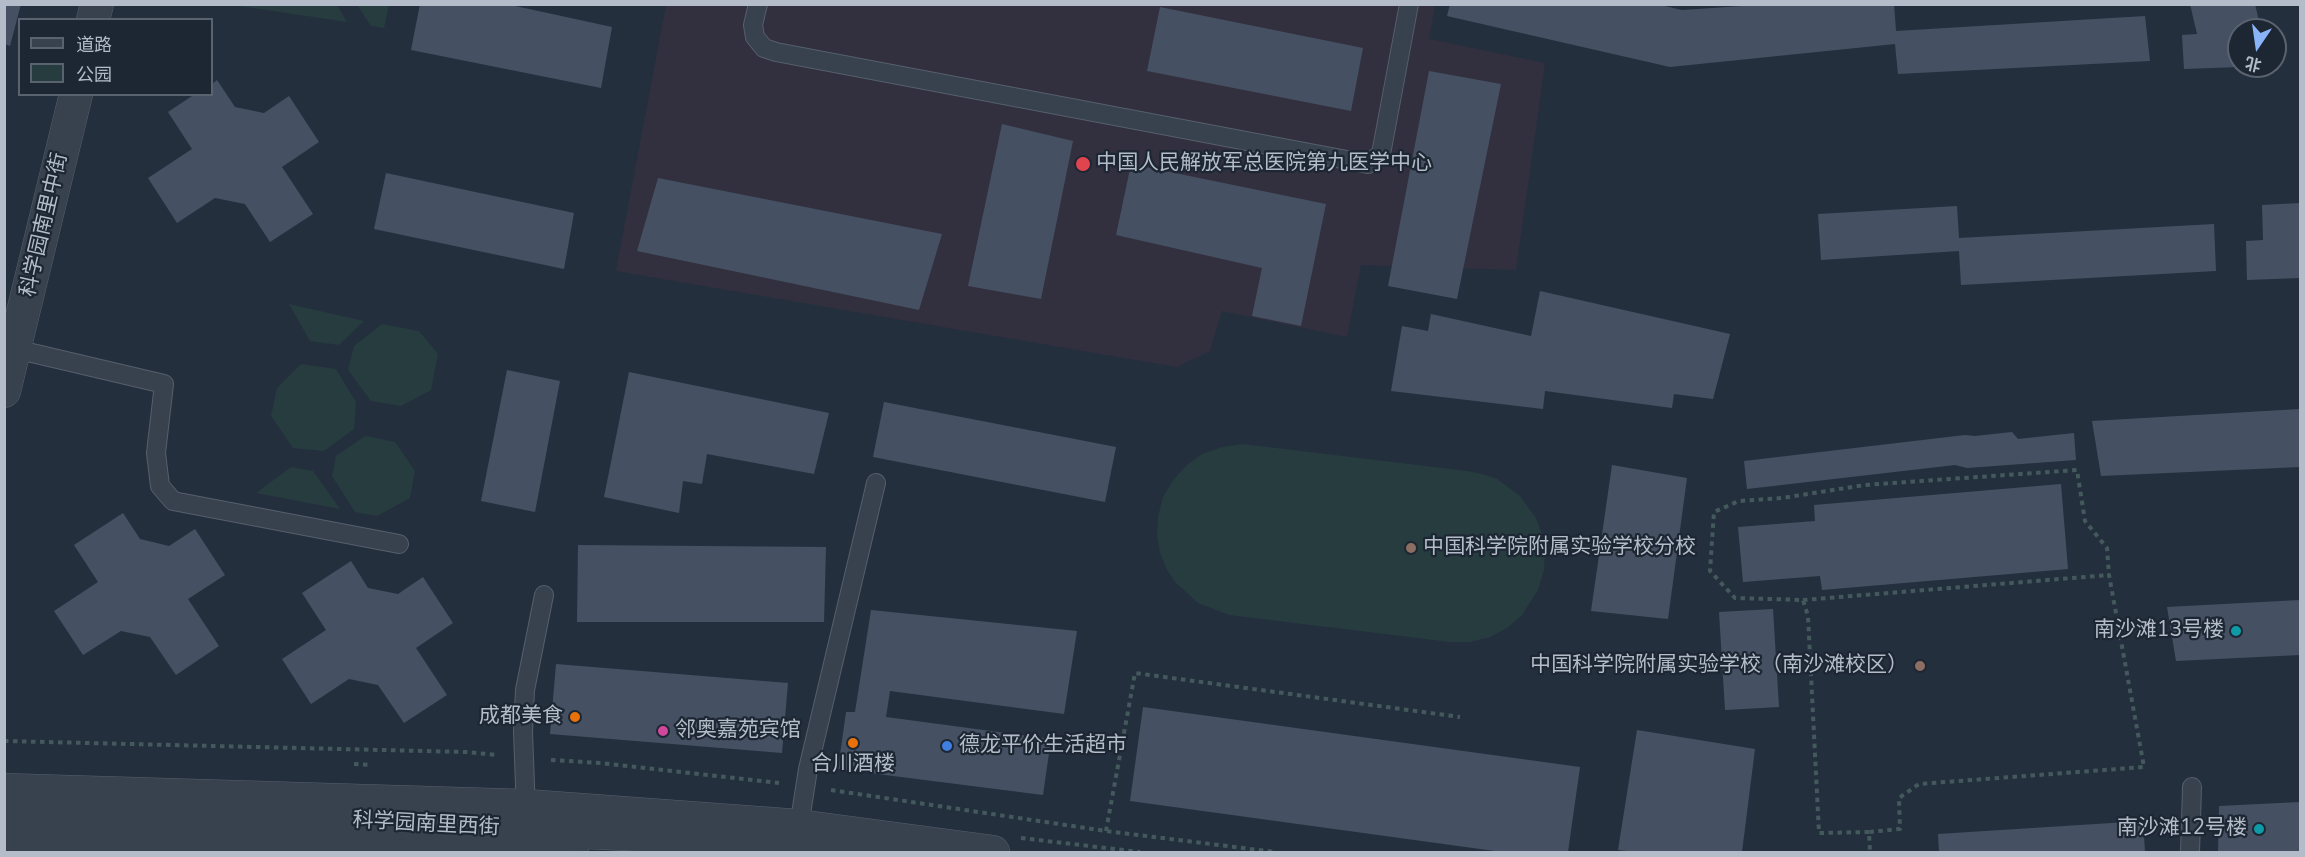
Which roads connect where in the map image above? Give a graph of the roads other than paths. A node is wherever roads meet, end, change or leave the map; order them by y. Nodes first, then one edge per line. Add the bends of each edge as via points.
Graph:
1 (758, 4) edge
2 (1409, 4) edge
3 (76, 96) edge
4 (15, 349) junction
5 (4, 391) edge
6 (876, 483) dead end
7 (399, 544) dead end
8 (544, 595) dead end
9 (2192, 787) dead end
10 (4, 790) edge
11 (4, 814) edge
12 (527, 828) junction
13 (4, 838) edge
14 (750, 838) edge
15 (353, 840) edge
16 (798, 842) edge
17 (572, 852) edge
18 (847, 852) edge
19 (993, 852) edge
20 (2190, 852) edge

1 - 2 lane via 754,37 764,48 776,52 1368,164 1381,154
3 - 4 street, 科学园南里中街
4 - 5 street, 科学园南里中街
4 - 7 lane via 164,384 156,453 160,486 173,501
6 - 16 lane via 808,769
8 - 12 lane via 525,690
9 - 20 lane
10 - 12 street
11 - 15 street, 科学园南里西街
12 - 14 street, 科学园南里西街
12 - 15 street, 科学园南里西街
12 - 17 street
13 - 15 street
14 - 16 street, 科学园南里西街
16 - 18 street, 科学园南里西街
16 - 19 street

